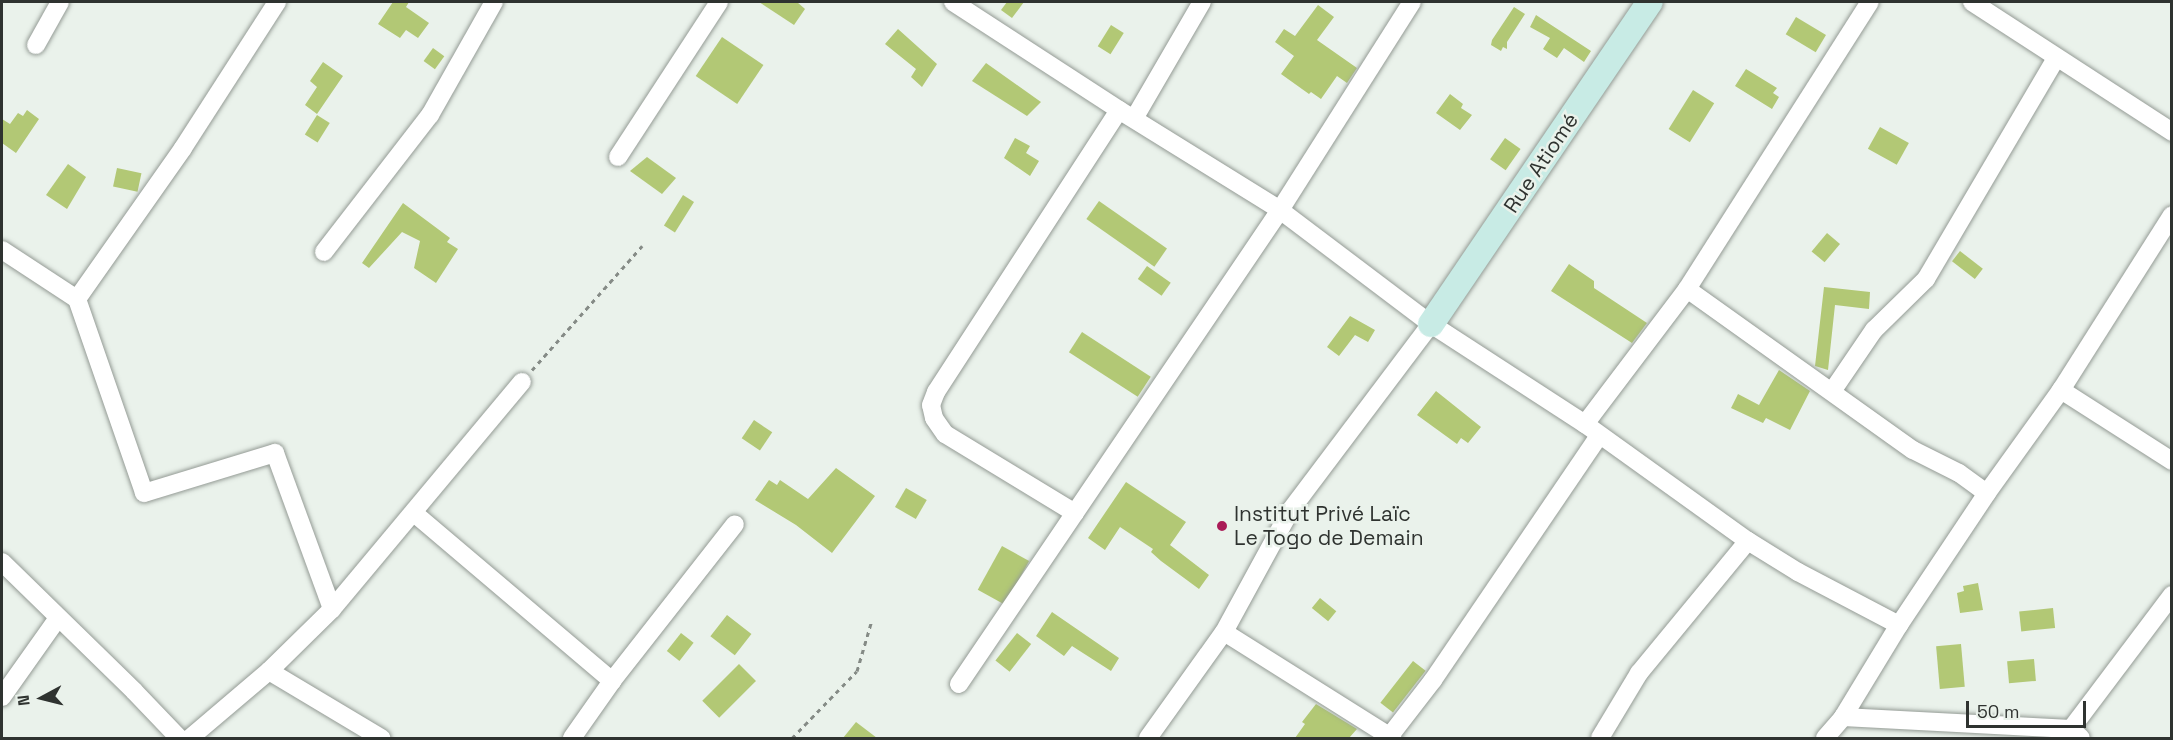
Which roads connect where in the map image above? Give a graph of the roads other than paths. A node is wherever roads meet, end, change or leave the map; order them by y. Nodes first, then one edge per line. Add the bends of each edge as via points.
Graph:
1 (60, 2) edge
2 (277, 2) edge
3 (494, 2) edge
4 (719, 2) edge
5 (953, 2) edge
6 (1202, 2) edge
7 (1412, 2) edge
8 (1650, 2) edge
9 (1870, 2) edge
10 (1972, 2) edge
11 (36, 45) dead end
12 (2056, 58) junction
13 (1127, 113) junction
14 (2172, 132) edge
15 (618, 157) dead end
16 (1280, 210) junction
17 (2172, 215) edge
18 (2, 250) edge
19 (324, 252) dead end
20 (1687, 289) junction
21 (78, 299) junction
22 (1431, 324) junction
23 (522, 382) road end
24 (1833, 390) junction
25 (2061, 390) junction
26 (1585, 424) junction
27 (1599, 436) junction
28 (2172, 461) edge
29 (1987, 493) junction
30 (414, 513) junction
31 (1075, 513) junction
32 (735, 524) dead end
33 (1748, 541) junction
34 (2, 562) edge
35 (2172, 595) edge
36 (332, 609) junction
37 (58, 618) junction
38 (1899, 625) junction
39 (1224, 632) junction
40 (269, 671) junction
41 (612, 681) junction
42 (959, 684) dead end
43 (2, 696) edge
44 (1843, 717) junction
45 (360, 732) edge
46 (2076, 734) edge
47 (179, 738) edge
48 (190, 738) edge
49 (381, 738) edge
50 (572, 738) edge
51 (1148, 738) edge
52 (1391, 738) edge
53 (1600, 738) edge
54 (1825, 738) edge

1 - 11 street
2 - 21 street via 183,148
3 - 19 street via 430,115
4 - 15 street
5 - 13 street
6 - 13 street
7 - 16 street
8 - 22 street, Rue Atiomé
9 - 20 street
10 - 12 street
12 - 14 street
12 - 24 street via 1926,279 1874,330
13 - 16 street
13 - 31 street via 936,392 931,405 945,434
16 - 22 street
16 - 31 street
17 - 25 street
18 - 21 street
20 - 24 street
20 - 26 street
21 - 36 street via 144,493 275,453
22 - 26 street
22 - 39 street via 1290,511
23 - 30 street
24 - 29 street via 1913,450 1959,473
25 - 28 street
25 - 29 street
26 - 27 street
27 - 33 street
27 - 52 street
29 - 38 street
30 - 36 street
30 - 41 street
31 - 42 street
32 - 41 street
33 - 38 street
33 - 53 street via 1640,673
34 - 37 street
35 - 46 street
36 - 40 street
37 - 43 street
37 - 47 street
38 - 44 street
39 - 51 street
39 - 52 street
40 - 45 street
40 - 48 street
41 - 50 street
44 - 46 street
44 - 54 street
45 - 49 street

